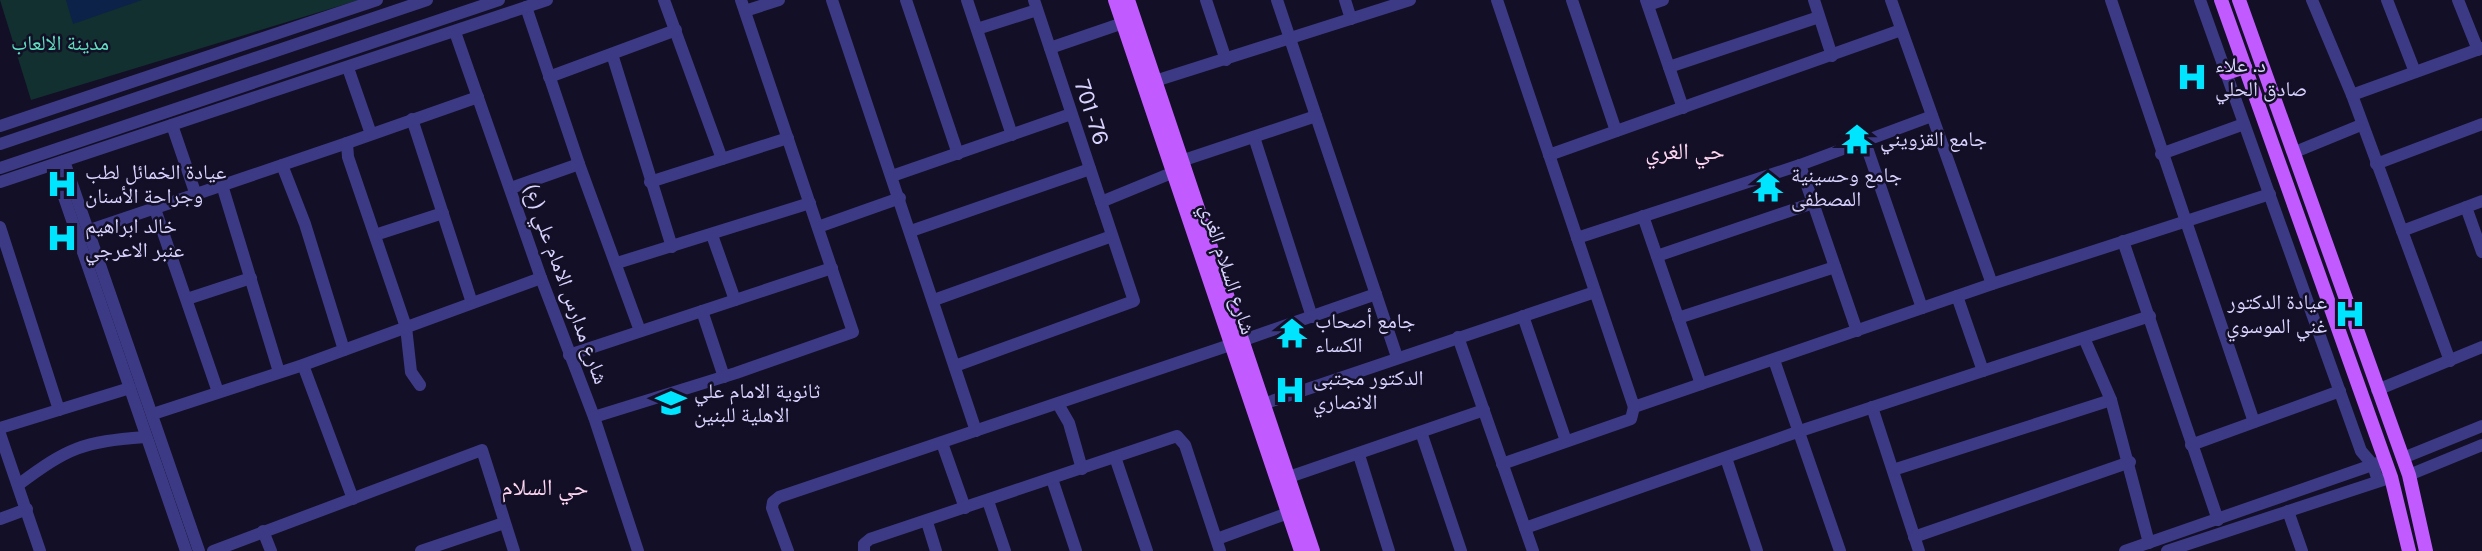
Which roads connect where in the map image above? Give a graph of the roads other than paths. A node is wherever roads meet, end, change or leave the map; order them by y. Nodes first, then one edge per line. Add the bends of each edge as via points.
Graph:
1 (377, 0) edge
2 (427, 0) edge
3 (499, 0) edge
4 (547, 0) edge
5 (664, 0) edge
6 (779, 0) edge
7 (832, 0) edge
8 (906, 0) edge
9 (967, 0) edge
10 (1115, 0) edge
11 (1128, 0) edge
12 (1206, 0) edge
13 (1277, 0) edge
14 (1345, 0) edge
15 (1410, 0) edge
16 (1497, 0) edge
17 (1572, 0) edge
18 (1663, 0) edge
19 (1814, 0) edge
20 (1891, 0) edge
21 (2110, 0) edge
22 (2200, 0) edge
23 (2221, 0) edge
24 (2239, 0) edge
25 (2312, 0) edge
26 (2387, 0) edge
27 (2458, 0) edge
28 (1647, 3) edge
29 (1036, 5) edge
30 (743, 6) edge
31 (526, 7) junction
32 (1819, 16) junction
33 (1351, 19) junction
34 (361, 20) junction
35 (1123, 23) junction
36 (977, 29) junction
37 (676, 30) junction
38 (1900, 30) junction
39 (455, 32) junction
40 (316, 35) junction
41 (1290, 39) junction
42 (366, 43) junction
43 (1050, 48) junction
44 (2480, 49) edge
45 (612, 54) junction
46 (1832, 56) junction
47 (323, 58) junction
48 (1226, 60) junction
49 (1669, 67) junction
50 (2245, 67) junction
51 (348, 68) junction
52 (2415, 72) junction
53 (2226, 74) junction
54 (549, 77) junction
55 (1155, 81) junction
56 (2352, 95) junction
57 (478, 97) junction
58 (1683, 108) junction
59 (1072, 114) junction
60 (1316, 116) junction
61 (1932, 117) junction
62 (412, 119) junction
63 (2244, 124) junction
64 (2482, 124) edge
65 (172, 125) junction
66 (2361, 125) junction
67 (0, 126) edge
68 (1616, 131) junction
69 (371, 134) junction
70 (1012, 135) junction
71 (1254, 137) junction
72 (788, 138) junction
73 (1865, 142) junction
74 (347, 143) junction
75 (0, 144) edge
76 (2295, 152) junction
77 (958, 154) junction
78 (2161, 154) junction
79 (1549, 155) junction
80 (722, 159) junction
81 (59, 163) junction
82 (579, 164) junction
83 (2376, 164) junction
84 (282, 165) junction
85 (1800, 165) junction
86 (1178, 166) junction
87 (0, 168) edge
88 (1090, 169) junction
89 (892, 176) junction
90 (2, 182) edge
91 (650, 182) junction
92 (222, 186) junction
93 (511, 188) junction
94 (2270, 194) junction
95 (196, 195) junction
96 (900, 198) junction
97 (2482, 201) edge
98 (1101, 202) junction
99 (810, 203) junction
100 (1813, 203) junction
101 (2466, 207) junction
102 (155, 209) junction
103 (443, 213) junction
104 (1643, 216) junction
105 (2183, 222) junction
106 (0, 227) edge
107 (818, 227) junction
108 (90, 230) junction
109 (911, 231) junction
110 (2402, 231) junction
111 (375, 235) junction
112 (712, 235) junction
113 (1112, 236) junction
114 (1577, 238) junction
115 (2123, 241) junction
116 (2326, 243) junction
117 (672, 247) junction
118 (2311, 248) junction
119 (2482, 253) edge
120 (1657, 256) junction
121 (5, 258) edge
122 (617, 262) junction
123 (1835, 267) junction
124 (832, 268) junction
125 (251, 278) junction
126 (541, 278) junction
127 (1992, 284) junction
128 (1595, 292) junction
129 (1376, 294) junction
130 (1957, 296) junction
131 (187, 299) junction
132 (735, 300) junction
133 (934, 300) junction
134 (472, 303) junction
135 (1922, 308) junction
136 (702, 311) junction
137 (1523, 316) junction
138 (2150, 316) junction
139 (1312, 317) junction
140 (1678, 318) junction
141 (406, 327) junction
142 (640, 331) junction
143 (1857, 331) junction
144 (1458, 337) junction
145 (2084, 338) junction
146 (1235, 343) junction
147 (2482, 347) edge
148 (345, 350) junction
149 (569, 355) junction
150 (1397, 357) junction
151 (1774, 360) junction
152 (2450, 361) junction
153 (303, 365) junction
154 (955, 366) junction
155 (1983, 371) junction
156 (279, 372) junction
157 (724, 377) junction
158 (1701, 384) junction
159 (420, 385) dead end
160 (130, 388) junction
161 (2377, 390) junction
162 (2340, 391) junction
163 (218, 392) junction
164 (2111, 400) junction
165 (1058, 404) junction
166 (1263, 404) junction
167 (1634, 407) junction
168 (1872, 408) junction
169 (59, 410) junction
170 (1484, 411) junction
171 (153, 414) junction
172 (594, 417) junction
173 (2254, 422) junction
174 (2482, 426) edge
175 (0, 428) edge
176 (976, 431) junction
177 (1800, 431) junction
178 (1421, 432) junction
179 (0, 433) edge
180 (145, 437) junction
181 (1566, 441) junction
182 (942, 443) junction
183 (2191, 445) junction
184 (2482, 445) edge
185 (1359, 455) junction
186 (1115, 457) junction
187 (1726, 458) junction
188 (2403, 458) junction
189 (2130, 462) junction
190 (2379, 463) junction
191 (1502, 464) junction
192 (1082, 469) junction
193 (1893, 470) junction
194 (2409, 475) junction
195 (1289, 478) junction
196 (1052, 479) junction
197 (2384, 479) junction
198 (18, 485) junction
199 (353, 499) junction
200 (988, 501) junction
201 (965, 508) junction
202 (27, 509) junction
203 (2288, 511) junction
204 (1288, 513) junction
205 (0, 519) edge
206 (2218, 520) junction
207 (927, 522) junction
208 (504, 523) junction
209 (1525, 528) junction
210 (263, 531) junction
211 (1914, 537) junction
212 (2150, 543) junction
213 (1218, 545) edge
214 (2199, 546) edge
215 (40, 551) edge
216 (186, 551) edge
217 (199, 551) edge
218 (213, 551) edge
219 (271, 551) edge
220 (421, 551) edge
221 (514, 551) edge
222 (638, 551) edge
223 (788, 551) edge
224 (864, 551) edge
225 (936, 551) edge
226 (1005, 551) edge
227 (1076, 551) edge
228 (1147, 551) edge
229 (1301, 551) edge
230 (1313, 551) edge
231 (1388, 551) edge
232 (1461, 551) edge
233 (1533, 551) edge
234 (1757, 551) edge
235 (1840, 551) edge
236 (1919, 551) edge
237 (2125, 551) edge
238 (2167, 551) edge
239 (2302, 551) edge
240 (2409, 551) edge
241 (2426, 551) edge

1 - 67 street
2 - 34 street
3 - 42 street
4 - 31 street
5 - 37 street
6 - 30 street
7 - 89 street
8 - 77 street
9 - 36 street
10 - 35 main road, شارع السلام الغري
11 - 55 main road, شارع السلام الغري
12 - 48 street
13 - 41 street
14 - 33 street
15 - 33 street
16 - 79 street
17 - 68 street
18 - 28 street
19 - 32 street
20 - 38 street
21 - 78 street
22 - 53 street
23 - 50 main road
24 - 76 main road
25 - 56 street
26 - 52 street
27 - 44 street
28 - 49 street
29 - 36 street
29 - 43 street, 701 -76
30 - 72 street
31 - 39 street
31 - 54 street
32 - 46 street
32 - 49 street
33 - 41 street
34 - 40 street
34 - 42 street via 355,34
35 - 43 street
35 - 86 main road, شارع السلام الغري
36 - 70 street
37 - 45 street
37 - 80 street
38 - 46 street
38 - 61 street
39 - 51 street
39 - 57 street, شارع مدارس الامام علي (ع)
40 - 47 street via 328,44
40 - 75 street
41 - 48 street
41 - 60 street
42 - 47 street
43 - 59 street, 701 -76
44 - 52 street
45 - 54 street
45 - 91 street
46 - 58 street
47 - 87 street
48 - 55 street
49 - 58 street
50 - 53 main road
50 - 118 main road
51 - 65 street
51 - 69 street
52 - 56 street
53 - 63 street
54 - 82 street
55 - 86 main road, شارع السلام الغري
56 - 66 street
57 - 62 street
57 - 93 street, شارع مدارس الامام علي (ع)
58 - 68 street
59 - 70 street
59 - 88 street, 701 -76
60 - 71 street
60 - 129 street
61 - 73 street
61 - 127 street
62 - 69 street
62 - 103 street
63 - 78 street
63 - 94 street
64 - 83 street
65 - 81 street
65 - 95 street
66 - 76 street
66 - 83 street
68 - 79 street
69 - 74 street
70 - 77 street
71 - 86 street
71 - 139 street
72 - 80 street
72 - 99 street
73 - 85 street
73 - 135 street
74 - 84 street
74 - 111 street
76 - 116 main road
77 - 89 street
78 - 105 street
79 - 114 street
80 - 91 street
81 - 90 street
81 - 108 street
81 - 160 street
82 - 93 street
82 - 122 street
83 - 110 street
84 - 92 street
84 - 148 street
85 - 100 street
85 - 104 street
86 - 98 street
86 - 146 main road, شارع السلام الغري
87 - 90 street
88 - 98 street, 701 -76
88 - 109 street
89 - 96 street
91 - 117 street
92 - 95 street
92 - 125 street
93 - 126 street, شارع مدارس الامام علي (ع)
94 - 105 street
94 - 162 street
95 - 102 street
96 - 107 street
96 - 109 street
97 - 101 street
98 - 113 street, 701 -76
99 - 107 street
99 - 112 street
100 - 120 street
100 - 123 street
101 - 110 street
101 - 119 street
102 - 108 street
102 - 131 street
103 - 111 street
103 - 134 street
104 - 114 street
104 - 120 street
105 - 115 street
105 - 173 street
106 - 121 street
107 - 124 street
108 - 171 street
109 - 133 street
110 - 152 street
111 - 141 street
112 - 117 street
112 - 132 street
113 - 133 street
113 - 154 street, 701 -76 via 1134,301
114 - 128 street
115 - 127 street
115 - 138 street
116 - 118 main road
116 - 161 main road
117 - 122 street
118 - 190 main road
120 - 140 street
121 - 169 street
122 - 142 street
123 - 140 street
123 - 143 street
124 - 132 street
124 - 157 street via 853,332
125 - 131 street
125 - 156 street
126 - 134 street
126 - 149 street, شارع مدارس الامام علي (ع)
127 - 130 street
128 - 137 street
128 - 167 street
129 - 139 street
129 - 150 street
130 - 135 street
130 - 155 street
131 - 163 street
132 - 136 street
133 - 154 street
134 - 141 street
135 - 143 street
136 - 142 street
136 - 157 street
137 - 144 street
137 - 181 street
138 - 145 street
138 - 183 street
139 - 146 street
140 - 158 street
141 - 148 street
141 - 159 street via 411,372
142 - 149 street
143 - 151 street
144 - 150 street
144 - 170 street
145 - 155 street
145 - 164 street
146 - 165 street
146 - 166 main road, شارع السلام الغري
146 - 204 main road, شارع السلام الغري
147 - 152 street
148 - 153 street
149 - 172 street, شارع مدارس الامام علي (ع)
150 - 166 street
151 - 158 street
151 - 177 street
152 - 161 street
153 - 156 street
153 - 199 street
154 - 176 street
155 - 168 street
156 - 163 street
157 - 172 street
158 - 167 street
160 - 169 street
160 - 180 street
161 - 188 main road
162 - 173 street
162 - 190 street via 2361,450
163 - 171 street
164 - 189 street
164 - 193 street
165 - 176 street
165 - 192 street
166 - 195 main road, شارع السلام الغري
167 - 181 street via 1631,419
168 - 177 street
168 - 193 street
169 - 175 street
170 - 178 street
170 - 191 street
171 - 217 street
172 - 222 street, شارع مدارس الامام علي (ع)
173 - 183 street
174 - 188 street
176 - 182 street
177 - 187 street
177 - 235 street
178 - 185 street
178 - 232 street
179 - 198 street
180 - 198 street via 94,441 66,452
180 - 216 street
181 - 191 street
182 - 201 street
182 - 223 street via 779,497 772,508
183 - 206 street
184 - 194 street
185 - 195 street
185 - 231 street
186 - 192 street
186 - 213 street via 1170,437 1181,438
186 - 228 street
187 - 209 street
187 - 234 street
188 - 194 main road
189 - 211 street
189 - 212 street
190 - 197 main road
190 - 206 street
191 - 209 street
192 - 196 street
193 - 211 street
194 - 241 main road
195 - 230 main road, شارع السلام الغري
196 - 200 street
196 - 227 street
197 - 203 street
197 - 240 main road
198 - 202 street
199 - 208 street via 482,450
199 - 210 street
200 - 201 street
200 - 226 street
201 - 207 street
202 - 205 street
202 - 215 street
203 - 214 street
203 - 239 street
204 - 213 street
204 - 229 main road, شارع السلام الغري
206 - 212 street
207 - 224 street via 870,539
207 - 225 street
208 - 220 street
208 - 221 street
209 - 233 street
210 - 218 street
210 - 219 street
211 - 236 street
212 - 237 street
214 - 238 street

